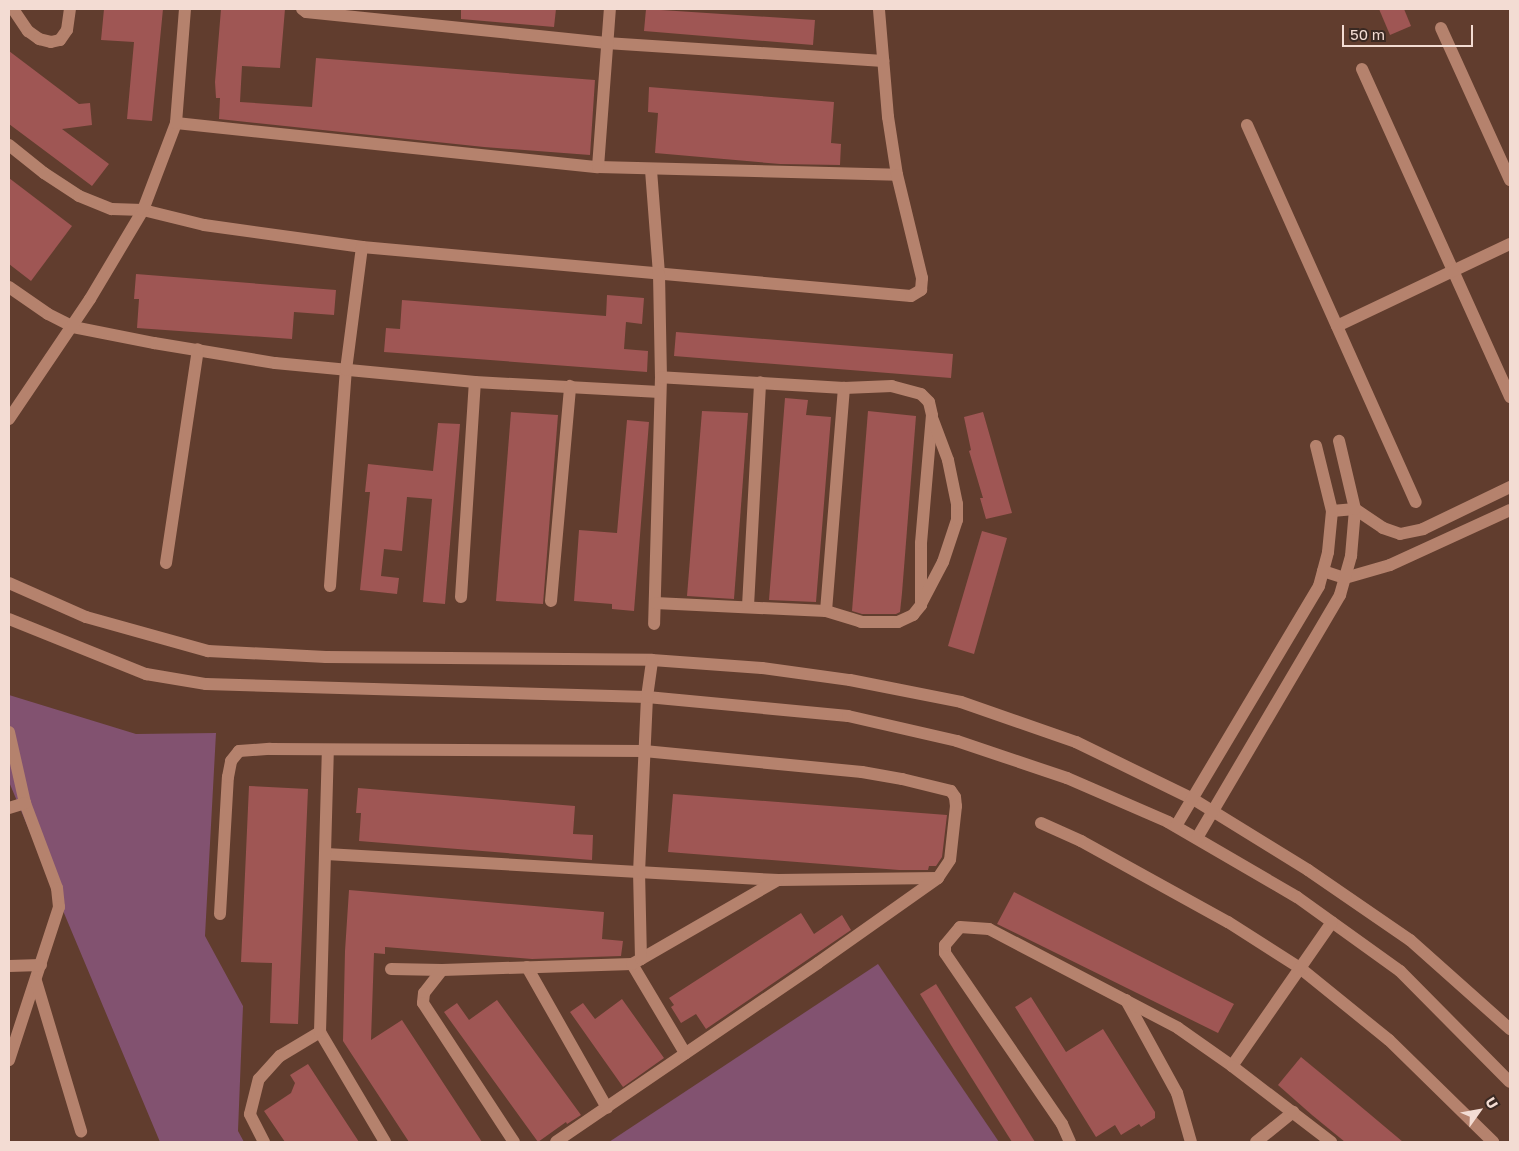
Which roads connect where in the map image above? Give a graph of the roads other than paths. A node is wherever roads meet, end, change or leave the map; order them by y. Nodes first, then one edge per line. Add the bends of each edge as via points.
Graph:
1 (13, 9) edge
2 (70, 9) edge
3 (185, 9) edge
4 (302, 9) edge
5 (610, 9) edge
6 (879, 9) edge
7 (1441, 28) dead end
8 (606, 43) junction
9 (883, 61) junction
10 (1362, 69) dead end
11 (176, 123) junction
12 (1247, 125) dead end
13 (9, 144) edge
14 (598, 167) junction
15 (651, 170) junction
16 (897, 176) junction
17 (1510, 180) edge
18 (143, 210) junction
19 (1510, 244) edge
20 (362, 247) junction
21 (1453, 271) junction
22 (659, 274) junction
23 (9, 287) edge
24 (73, 326) junction
25 (1337, 326) junction
26 (198, 350) junction
27 (346, 370) junction
28 (660, 377) junction
29 (475, 382) junction
30 (760, 382) junction
31 (570, 386) junction
32 (844, 388) junction
33 (660, 392) junction
34 (1510, 397) edge
35 (932, 416) junction
36 (9, 419) edge
37 (1338, 441) dead end
38 (1316, 446) dead end
39 (1510, 487) edge
40 (1416, 502) dead end
41 (1355, 509) junction
42 (1510, 510) edge
43 (1332, 511) junction
44 (166, 563) dead end
45 (1323, 571) junction
46 (1345, 578) junction
47 (9, 583) edge
48 (330, 586) dead end
49 (461, 597) dead end
50 (551, 601) dead end
51 (655, 603) junction
52 (748, 606) junction
53 (921, 606) junction
54 (826, 611) junction
55 (9, 619) edge
56 (654, 624) dead end
57 (652, 660) junction
58 (647, 697) junction
59 (9, 732) edge
60 (328, 750) junction
61 (644, 751) junction
62 (1193, 799) junction
63 (25, 803) junction
64 (9, 808) edge
65 (1212, 811) junction
66 (1041, 823) dead end
67 (1176, 826) junction
68 (1197, 838) junction
69 (326, 854) junction
70 (639, 873) junction
71 (938, 878) junction
72 (778, 880) junction
73 (220, 914) dead end
74 (1332, 922) junction
75 (636, 962) junction
76 (41, 965) junction
77 (9, 966) edge
78 (527, 967) junction
79 (1300, 968) junction
80 (391, 969) dead end
81 (442, 970) junction
82 (36, 981) junction
83 (1126, 1000) junction
84 (1510, 1029) edge
85 (320, 1032) junction
86 (685, 1053) junction
87 (9, 1060) edge
88 (1232, 1066) junction
89 (1510, 1082) edge
90 (608, 1108) junction
91 (1294, 1112) junction
92 (81, 1131) dead end
93 (264, 1142) edge
94 (386, 1142) edge
95 (514, 1142) edge
96 (556, 1142) edge
97 (1070, 1142) edge
98 (1191, 1142) edge
99 (1256, 1142) edge
100 (1331, 1142) edge
101 (1493, 1142) edge

1 - 2 street via 28,31 51,42 60,40 67,30
3 - 11 street
4 - 8 street via 306,12
5 - 8 street
6 - 9 street
7 - 17 street
8 - 9 street
8 - 14 street
9 - 16 street
10 - 21 street
11 - 14 street
11 - 18 street
12 - 25 street
13 - 18 street via 79,196 112,209
14 - 15 street
15 - 16 street
15 - 22 street
16 - 22 street via 922,278 921,290 911,296
18 - 20 street via 204,225
18 - 24 street
19 - 21 street
20 - 22 street
20 - 27 street
21 - 25 street
21 - 34 street
22 - 28 street
23 - 24 street via 48,314
24 - 26 street
24 - 36 street
25 - 40 street
26 - 27 street via 275,363
26 - 44 street
27 - 29 street
27 - 48 street
28 - 30 street
28 - 33 street
29 - 31 street
29 - 49 street
30 - 32 street
30 - 52 street
31 - 33 street
31 - 50 street
32 - 35 street via 892,386 920,394 929,402
32 - 54 street
33 - 51 street
35 - 53 street via 921,543
35 - 53 street via 948,460 957,520 943,562
37 - 41 street
38 - 43 street
39 - 41 street via 1423,529 1400,534 1383,528
41 - 43 street
41 - 46 street via 1351,556
42 - 46 street via 1390,564
43 - 45 street
45 - 46 street
45 - 62 street via 1319,586
46 - 65 street via 1340,595
47 - 57 street via 86,617 208,651 326,657
51 - 52 street
51 - 56 street
52 - 54 street
53 - 54 street via 913,615 898,622 861,622
55 - 58 street via 146,674 206,684
57 - 58 street
57 - 62 street via 762,668 850,680 961,702 1076,742
58 - 61 street
58 - 67 street via 848,716 957,741 1067,778
59 - 63 street
60 - 61 street
60 - 69 street
60 - 73 street via 255,750 240,752 231,761
61 - 70 street
61 - 71 street via 862,772 944,788 955,797 956,806 950,860
62 - 65 street
62 - 67 street
63 - 64 street
63 - 76 street via 57,888 59,907
65 - 68 street
65 - 84 street via 1308,870 1410,940
66 - 79 street via 1081,841 1220,918
67 - 68 street
68 - 74 street via 1297,896
69 - 70 street
69 - 85 street
70 - 72 street
70 - 75 street
71 - 72 street
71 - 86 street
72 - 75 street
74 - 79 street
74 - 89 street via 1400,971
75 - 78 street
75 - 86 street
76 - 77 street
76 - 82 street
78 - 81 street
78 - 90 street
79 - 88 street
79 - 101 street via 1389,1040
80 - 81 street
81 - 95 street via 424,993 423,1003
82 - 87 street
82 - 92 street
83 - 88 street via 1178,1028
83 - 97 street via 989,929 960,927 945,945 950,961 1062,1124
83 - 98 street via 1177,1093
85 - 93 street via 280,1056 259,1079 250,1114
85 - 94 street
86 - 90 street
88 - 91 street
90 - 96 street
91 - 99 street
91 - 100 street

